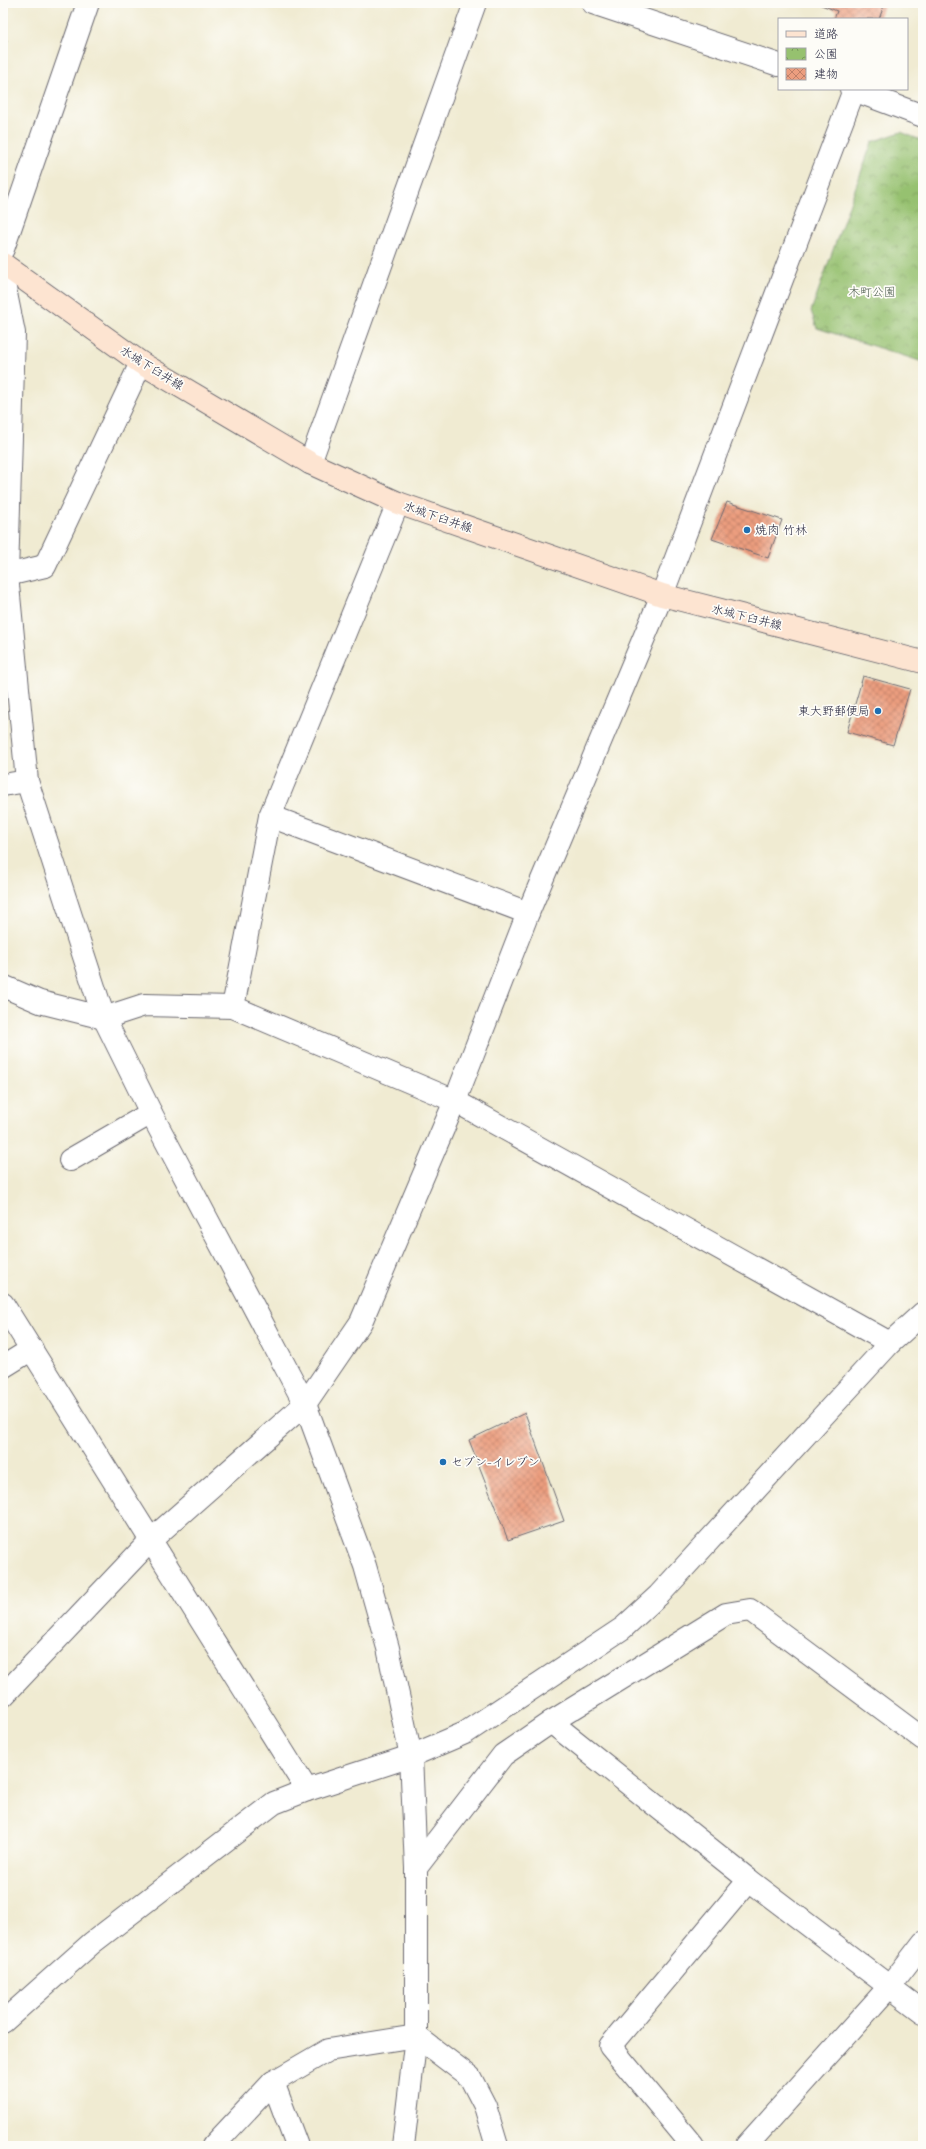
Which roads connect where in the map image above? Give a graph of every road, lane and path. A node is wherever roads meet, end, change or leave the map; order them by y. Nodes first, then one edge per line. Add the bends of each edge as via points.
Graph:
1 (88, 3) edge
2 (475, 3) edge
3 (592, 3) edge
4 (778, 65) edge
5 (852, 90) edge
6 (923, 116) edge
7 (3, 249) edge
8 (3, 264) edge
9 (3, 279) edge
10 (141, 363) junction
11 (310, 463) junction
12 (398, 503) junction
13 (7, 575) junction
14 (662, 595) junction
15 (923, 662) edge
16 (27, 781) junction
17 (3, 785) edge
18 (270, 816) junction
19 (528, 913) junction
20 (3, 986) edge
21 (233, 1007) junction
22 (104, 1018) junction
23 (455, 1101) junction
24 (151, 1113) junction
25 (70, 1160) dead end
26 (3, 1304) edge
27 (923, 1313) edge
28 (890, 1344) junction
29 (32, 1349) junction
30 (3, 1367) edge
31 (305, 1404) junction
32 (152, 1539) junction
33 (3, 1696) edge
34 (551, 1722) junction
35 (923, 1739) edge
36 (411, 1756) junction
37 (307, 1790) junction
38 (416, 1868) junction
39 (749, 1880) junction
40 (923, 1943) edge
41 (890, 1986) junction
42 (923, 2012) edge
43 (3, 2022) edge
44 (416, 2036) junction
45 (273, 2082) junction
46 (213, 2146) edge
47 (297, 2146) edge
48 (403, 2146) edge
49 (497, 2146) edge
50 (693, 2146) edge
51 (746, 2146) edge

1 - 7 street
2 - 11 street
3 - 4 street
5 - 6 street
5 - 14 street
8 - 10 main road, 水城下臼井線
9 - 13 street via 14,333
10 - 11 main road, 水城下臼井線
10 - 13 street via 45,566
11 - 12 main road, 水城下臼井線
12 - 14 main road, 水城下臼井線
12 - 18 street
13 - 16 street
14 - 15 main road, 水城下臼井線
14 - 19 street
16 - 17 street
16 - 22 street
18 - 19 street
18 - 21 street
19 - 23 street
20 - 22 street via 40,1002
21 - 22 street via 144,1005
21 - 23 street
22 - 24 street
23 - 28 street
23 - 31 street via 361,1322
24 - 25 street
24 - 31 street
26 - 29 street
27 - 28 street
28 - 36 street via 659,1596 623,1628 465,1733
29 - 30 street
29 - 32 street
31 - 32 street
31 - 36 street via 365,1566 388,1648
32 - 33 street
32 - 37 street
34 - 35 street via 726,1614 750,1610
34 - 38 street via 503,1755
34 - 39 street
36 - 37 street
36 - 38 street
37 - 43 street via 267,1808 92,1943
38 - 44 street
39 - 41 street
39 - 50 street via 610,2046
40 - 41 street
41 - 42 street
41 - 51 street
44 - 45 street via 328,2050
44 - 48 street
44 - 49 street via 470,2077 485,2106
45 - 46 street
45 - 47 street

